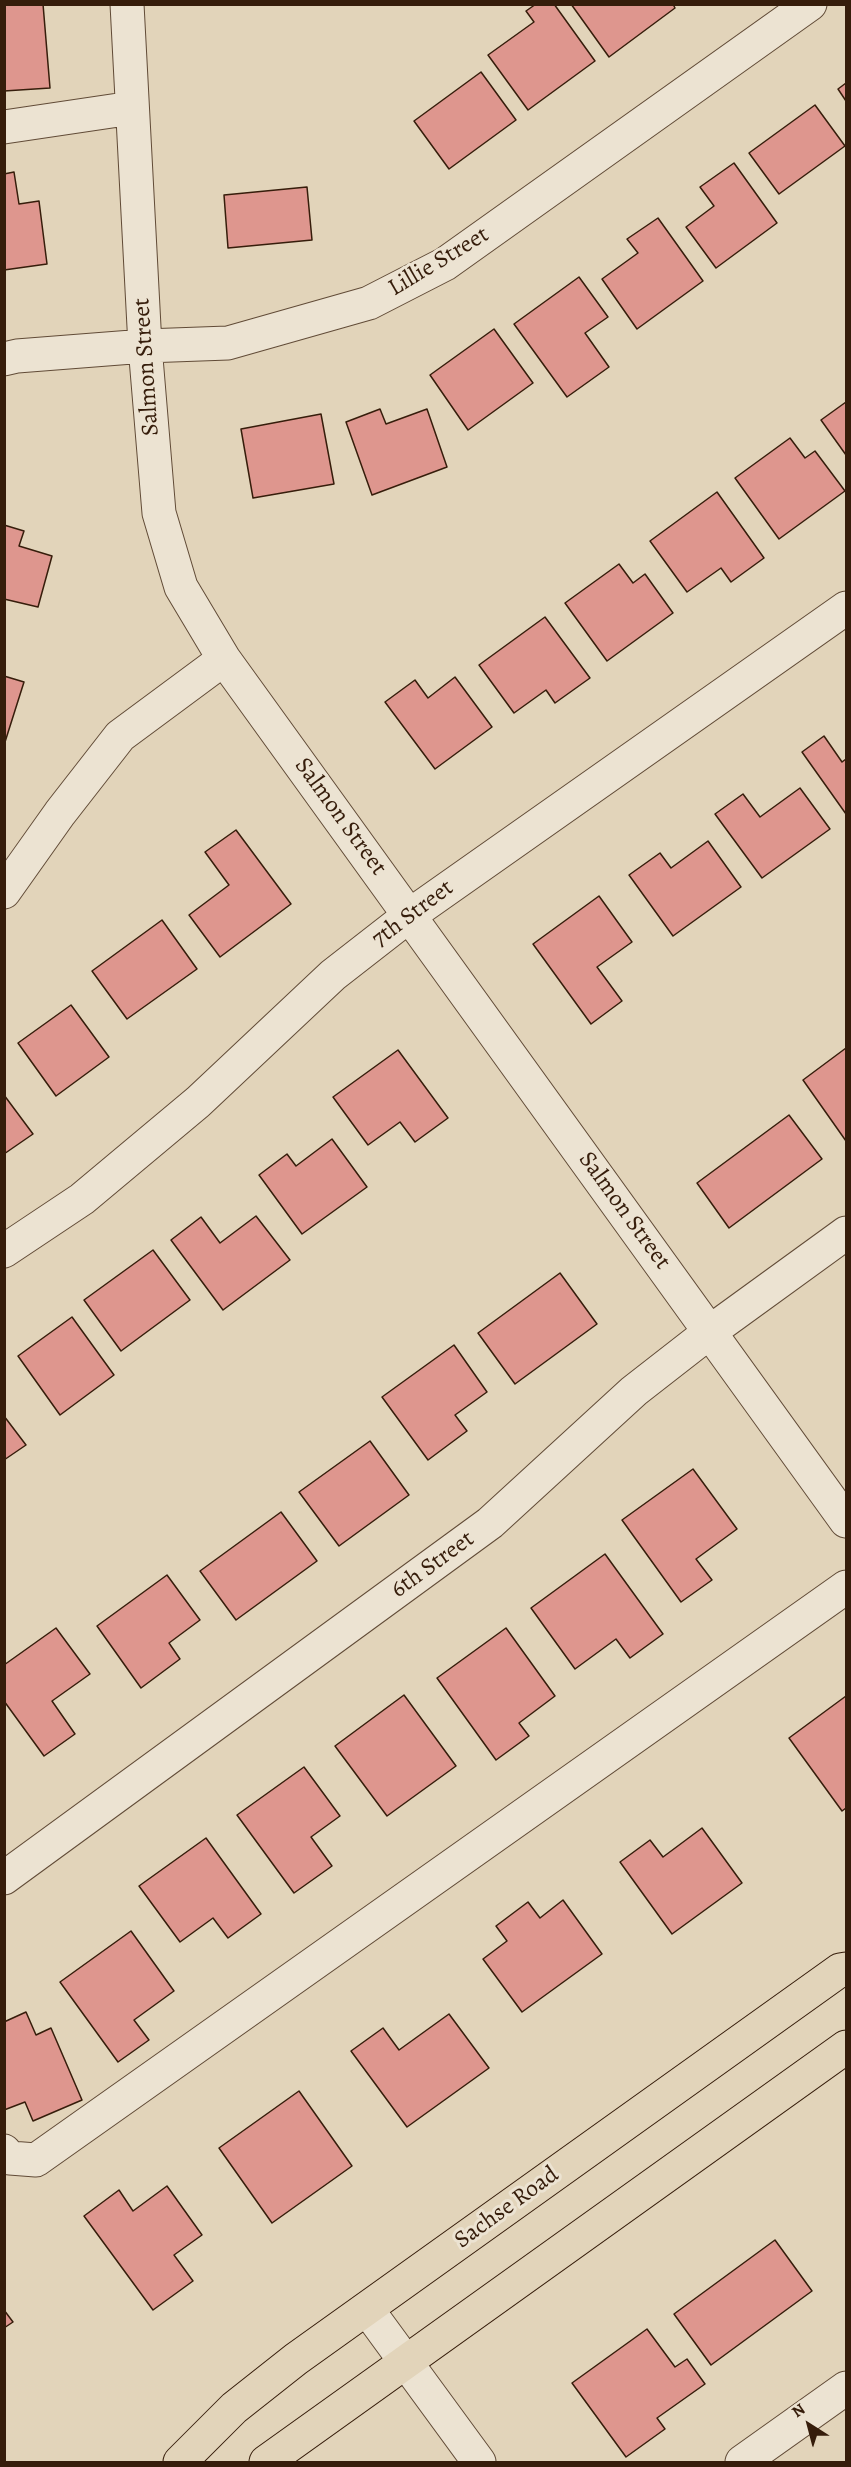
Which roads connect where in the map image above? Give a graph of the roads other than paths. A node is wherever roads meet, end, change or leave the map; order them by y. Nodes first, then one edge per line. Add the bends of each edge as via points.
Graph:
1 (127, 4) edge
2 (810, 4) edge
3 (132, 108) junction
4 (4, 128) edge
5 (145, 346) junction
6 (4, 359) edge
7 (846, 608) edge
8 (224, 659) junction
9 (4, 892) edge
10 (410, 915) junction
11 (846, 1233) edge
12 (4, 1251) edge
13 (711, 1331) junction
14 (846, 1521) edge
15 (846, 1587) edge
16 (4, 1878) edge
17 (846, 1969) edge
18 (846, 2047) edge
19 (4, 2151) edge
20 (367, 2309) junction
21 (406, 2363) junction
22 (846, 2388) edge
23 (180, 2463) edge
24 (266, 2463) edge
25 (479, 2463) edge
26 (742, 2463) edge

1 - 3 street, Salmon Street
2 - 5 street, Lillie Street via 445,264 369,303 228,343
3 - 4 street
3 - 5 street, Salmon Street
5 - 6 street, Lillie Street
5 - 8 street, Salmon Street via 159,513 181,587
7 - 10 street, 7th Street
8 - 9 street via 120,736
8 - 10 street, Salmon Street
10 - 12 street, 7th Street via 333,975 198,1102 82,1199
10 - 13 street, Salmon Street
11 - 13 street, 6th Street
13 - 14 street, Salmon Street
13 - 16 street, 6th Street via 634,1391 490,1523
15 - 19 street via 36,2160 10,2158
17 - 20 main road, Sachse Road
18 - 21 main road
20 - 21 street
20 - 23 main road, Sachse Road via 234,2408
21 - 24 main road
21 - 25 street
22 - 26 street

